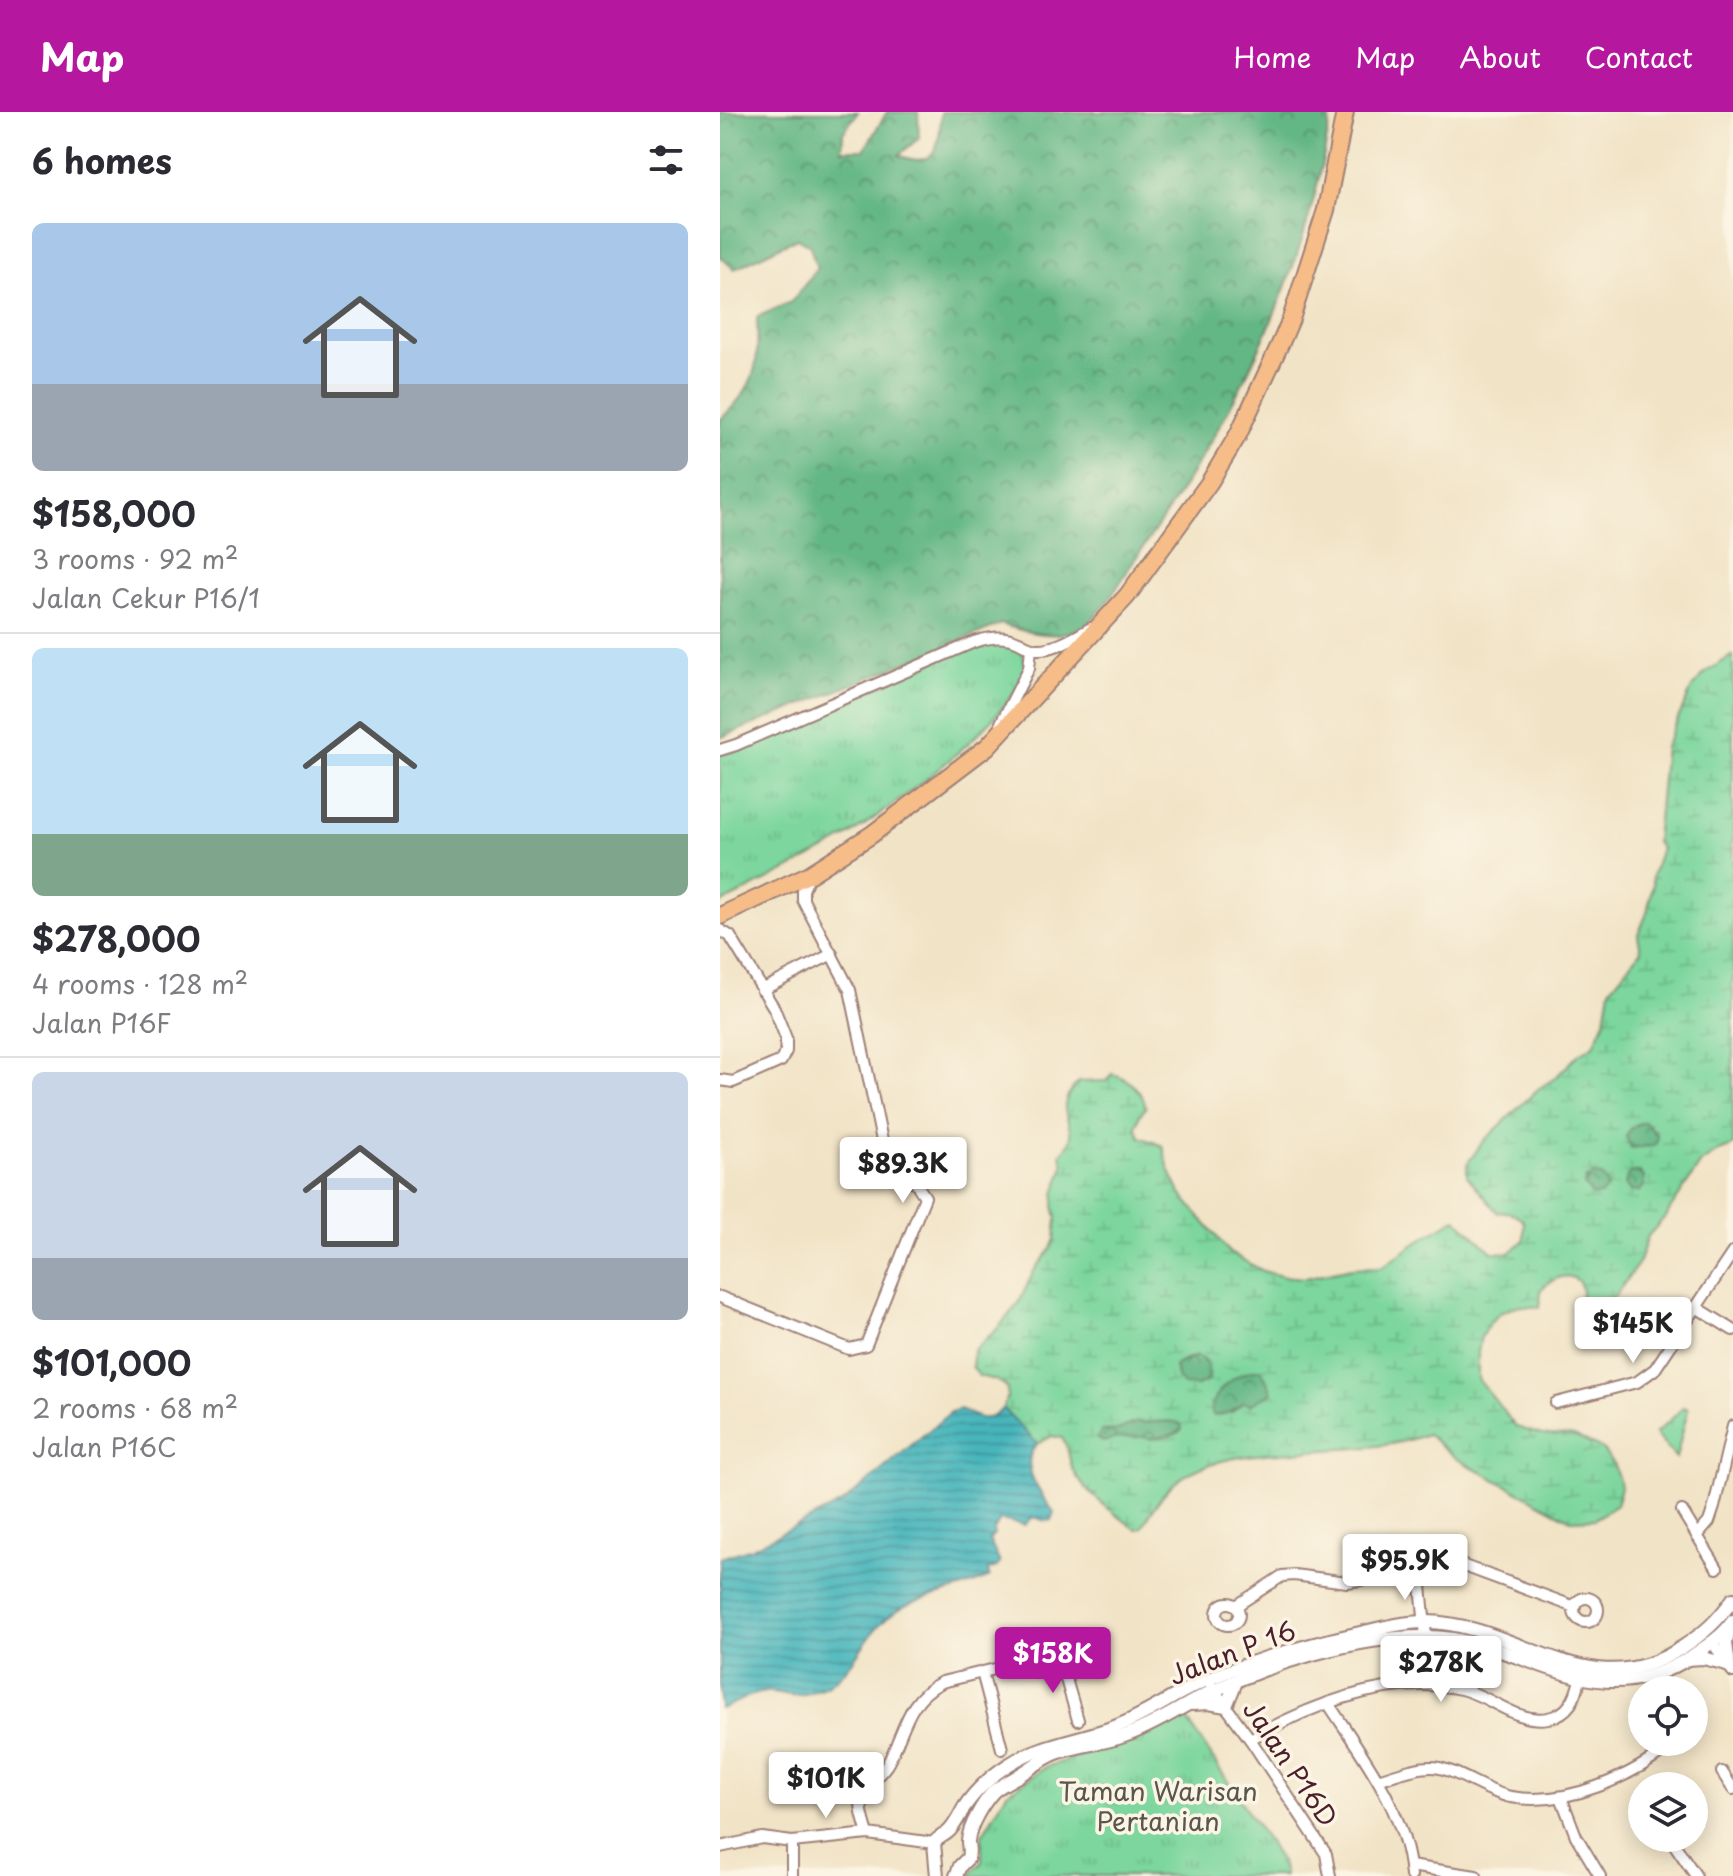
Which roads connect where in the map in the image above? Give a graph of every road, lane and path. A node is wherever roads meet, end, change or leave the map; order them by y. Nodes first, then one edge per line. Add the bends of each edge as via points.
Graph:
1 (1345, 112) edge
2 (1103, 622) junction
3 (1031, 648) junction
4 (987, 747) junction
5 (720, 750) edge
6 (810, 874) junction
7 (720, 916) edge
8 (720, 930) edge
9 (832, 954) junction
10 (762, 990) junction
11 (720, 1080) edge
12 (1733, 1252) edge
13 (720, 1297) edge
14 (1696, 1307) junction
15 (1733, 1330) edge
16 (1556, 1403) dead end
17 (1733, 1426) edge
18 (1682, 1511) dead end
19 (1697, 1536) junction
20 (1419, 1565) junction
21 (1717, 1568) dead end
22 (1733, 1599) edge
23 (1236, 1606) dead end
24 (1575, 1607) dead end
25 (1424, 1622) junction
26 (1728, 1622) edge
27 (1426, 1637) junction
28 (1712, 1642) junction
29 (1687, 1645) junction
30 (1687, 1659) junction
31 (1730, 1668) edge
32 (982, 1672) junction
33 (1580, 1679) junction
34 (1236, 1682) junction
35 (1210, 1685) junction
36 (1328, 1703) junction
37 (1185, 1704) junction
38 (1226, 1706) junction
39 (1078, 1720) dead end
40 (1250, 1739) junction
41 (1002, 1749) dead end
42 (1657, 1756) edge
43 (1722, 1772) dead end
44 (1378, 1780) junction
45 (1733, 1789) edge
46 (1561, 1797) junction
47 (948, 1832) junction
48 (868, 1834) junction
49 (792, 1842) junction
50 (968, 1842) junction
51 (934, 1843) junction
52 (720, 1847) edge
53 (1680, 1852) edge
54 (935, 1859) junction
55 (958, 1871) edge
56 (1411, 1871) edge
57 (792, 1876) edge
58 (937, 1876) edge
59 (1330, 1876) edge
60 (1476, 1876) edge
61 (1600, 1876) edge
62 (1696, 1876) edge

1 - 2 main road via 1326,210 1291,319 1238,435 1209,483
2 - 3 street via 1051,647
2 - 4 main road
3 - 4 street via 1021,686
3 - 5 street via 999,637 974,642
4 - 6 main road
6 - 7 main road
6 - 9 street via 803,900
8 - 10 street via 730,936
9 - 10 street
9 - 13 street via 850,990 888,1169 916,1183 925,1197 866,1345 849,1349
10 - 11 street via 786,1038 786,1051 781,1061 733,1082
12 - 14 street
14 - 15 street
14 - 16 street via 1646,1377
17 - 19 street via 1714,1507
18 - 19 street
19 - 21 street
20 - 23 street via 1347,1582 1282,1576
20 - 24 street via 1456,1563
20 - 25 street
22 - 26 street, Jalan P 16
25 - 27 street
25 - 29 street, Jalan P 16 via 1457,1626 1598,1671 1656,1663
25 - 35 street, Jalan P 16 via 1323,1641
26 - 28 street
26 - 29 street, Jalan P 16
26 - 31 street
27 - 33 street, Jalan P 16 via 1494,1649
27 - 34 street, Jalan P 16 via 1320,1653
28 - 29 street
28 - 30 street, Jalan P 16
28 - 31 street
30 - 31 street via 1716,1660
30 - 33 street, Jalan P 16 via 1637,1679
32 - 39 street via 1056,1654
32 - 41 street
32 - 48 street via 942,1682 913,1706 887,1766 863,1792
33 - 36 street via 1570,1705 1544,1719 1463,1689 1428,1685
34 - 35 street, Jalan P 16
34 - 38 street
35 - 37 street, Jalan P 16
35 - 38 street, Jalan P16D
35 - 47 street, Jalan P 16 via 1117,1726 1050,1744 1008,1764 967,1803
36 - 40 street
36 - 44 street
37 - 38 street
37 - 50 street, Jalan P 16 via 1127,1735 1054,1754 993,1791
38 - 40 street, Jalan P16D
40 - 59 street, Jalan P16D via 1326,1854
42 - 46 street via 1613,1780
43 - 45 street
44 - 46 street via 1435,1767 1508,1797
44 - 56 street via 1402,1831
46 - 61 street
47 - 50 street via 960,1833
47 - 51 street, Jalan P 16
48 - 49 street
48 - 51 street
49 - 52 street via 762,1838
49 - 57 street
50 - 55 street, Jalan P 16 via 968,1858
51 - 54 street
53 - 62 street
54 - 55 street, Jalan P 16
54 - 58 street
56 - 60 street

